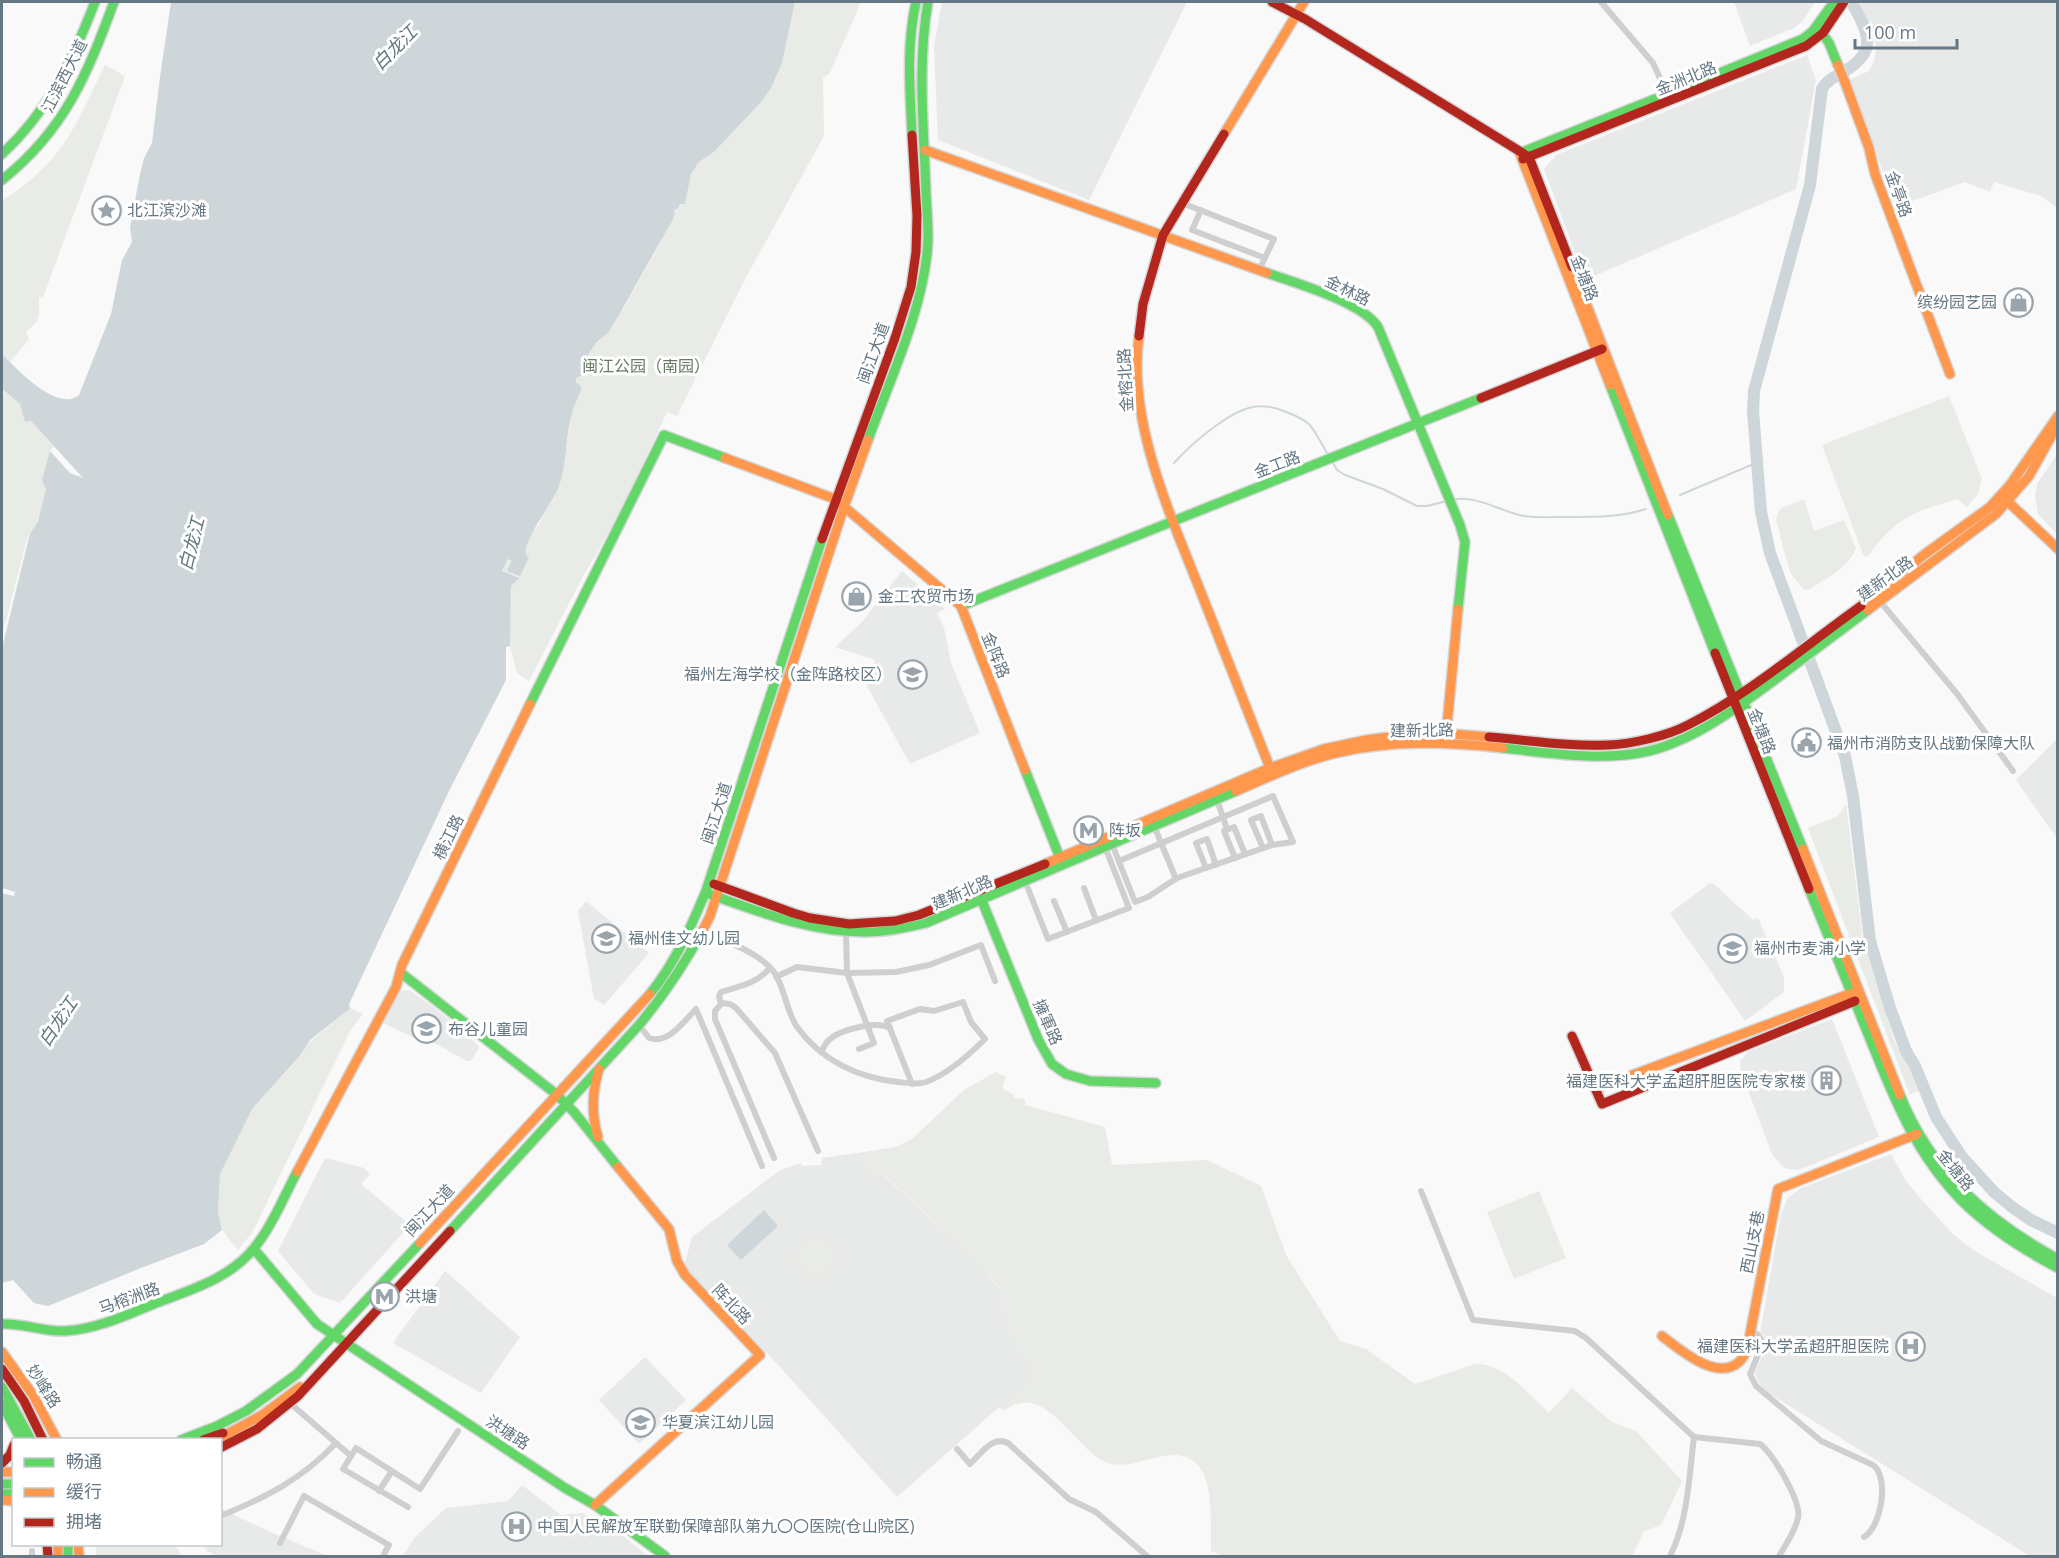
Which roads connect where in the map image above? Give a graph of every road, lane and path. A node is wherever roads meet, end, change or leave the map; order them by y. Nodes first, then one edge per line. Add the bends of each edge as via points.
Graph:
1 (95, 2) edge
2 (114, 2) edge
3 (915, 2) edge
4 (928, 2) edge
5 (1272, 2) edge
6 (1304, 2) edge
7 (1600, 2) edge
8 (1834, 2) edge
9 (1844, 2) edge
10 (1296, 14) junction
11 (1820, 30) junction
12 (1669, 97) junction
13 (18, 141) junction
14 (925, 150) junction
15 (2, 154) edge
16 (1522, 154) junction
17 (24, 160) junction
18 (2, 180) edge
19 (1182, 203) junction
20 (1201, 210) junction
21 (1164, 235) junction
22 (1265, 258) junction
23 (1259, 270) junction
24 (1601, 350) junction
25 (1950, 374) dead end
26 (2058, 416) edge
27 (1419, 423) junction
28 (2058, 424) edge
29 (835, 499) junction
30 (2004, 499) junction
31 (844, 507) junction
32 (1173, 521) junction
33 (2058, 549) edge
34 (1877, 598) junction
35 (961, 606) junction
36 (1738, 700) junction
37 (1446, 732) junction
38 (1445, 743) junction
39 (2013, 771) dead end
40 (1271, 772) junction
41 (1216, 800) junction
42 (1223, 818) junction
43 (1154, 826) junction
44 (1227, 829) junction
45 (1161, 843) junction
46 (1272, 844) junction
47 (1109, 846) junction
48 (1263, 848) junction
49 (1245, 854) junction
50 (1060, 858) junction
51 (1235, 858) junction
52 (1119, 861) junction
53 (1216, 865) junction
54 (1206, 868) junction
55 (1176, 879) junction
56 (1025, 881) junction
57 (709, 882) junction
58 (721, 886) junction
59 (1084, 888) dead end
60 (706, 893) junction
61 (980, 896) junction
62 (717, 897) junction
63 (1054, 901) dead end
64 (1096, 920) junction
65 (703, 932) junction
66 (1067, 932) junction
67 (846, 934) junction
68 (770, 968) junction
69 (401, 973) junction
70 (847, 973) junction
71 (776, 977) junction
72 (995, 981) dead end
73 (1853, 997) junction
74 (721, 1004) junction
75 (867, 1024) junction
76 (639, 1025) junction
77 (890, 1028) junction
78 (1572, 1036) dead end
79 (859, 1049) dead end
80 (821, 1052) junction
81 (599, 1067) junction
82 (1156, 1083) dead end
83 (912, 1084) junction
84 (1595, 1089) junction
85 (556, 1094) junction
86 (567, 1104) junction
87 (1916, 1135) junction
88 (601, 1145) junction
89 (819, 1151) dead end
90 (774, 1158) dead end
91 (762, 1166) dead end
92 (1421, 1191) dead end
93 (254, 1249) junction
94 (2058, 1259) edge
95 (2058, 1268) edge
96 (2, 1324) edge
97 (1750, 1333) junction
98 (333, 1335) junction
99 (1662, 1336) dead end
100 (346, 1344) junction
101 (2, 1352) edge
102 (2, 1369) edge
103 (322, 1370) junction
104 (297, 1374) junction
105 (2, 1387) edge
106 (2, 1404) edge
107 (291, 1404) junction
108 (2, 1412) edge
109 (458, 1431) dead end
110 (1694, 1437) junction
111 (13, 1438) edge
112 (20, 1438) edge
113 (30, 1438) edge
114 (42, 1438) edge
115 (56, 1438) edge
116 (186, 1438) edge
117 (208, 1438) edge
118 (220, 1438) edge
119 (335, 1443) junction
120 (222, 1447) edge
121 (957, 1449) dead end
122 (12, 1450) edge
123 (351, 1456) junction
124 (2, 1463) edge
125 (392, 1471) junction
126 (379, 1491) junction
127 (595, 1505) junction
128 (408, 1508) dead end
129 (222, 1515) edge
130 (1864, 1537) dead end
131 (280, 1543) dead end
132 (383, 1557) edge
133 (665, 1557) edge
134 (1147, 1557) edge
135 (1670, 1557) edge
136 (1779, 1557) edge

1 - 13 main road, 江滨西大道 via 83,35 47,104
2 - 17 main road, 江滨西大道 via 60,121
3 - 29 main road, 闽江大道 via 908,56 917,216 914,269 901,321
4 - 14 main road, 闽江大道 via 921,51
5 - 10 main road
6 - 10 main road, 金榕北路
7 - 12 street via 1653,63
8 - 11 main road, 金洲北路
9 - 11 main road, 金洲北路
10 - 16 main road
10 - 19 main road, 金榕北路
11 - 12 main road, 金洲北路
11 - 25 main road, 金亭路, bridge via 1846,85
12 - 16 main road, 金洲北路
13 - 15 main road, 江滨西大道
13 - 17 main road via 28,146
14 - 21 main road, 金林路
14 - 31 main road, 闽江大道 via 928,240 922,284 905,343
16 - 24 main road, 金塘路
17 - 18 main road, 江滨西大道
19 - 20 street
19 - 21 main road, 金榕北路
20 - 22 street via 1274,239
20 - 22 street via 1192,230
21 - 23 main road, 金林路
21 - 32 main road, 金榕北路 via 1140,319 1136,373 1144,427
22 - 23 street
23 - 27 main road, 金林路 via 1324,294 1373,320
24 - 27 main road, 金工路
24 - 36 main road, 金塘路 via 1711,617
26 - 30 main road, 建新北路
27 - 32 main road, 金工路
27 - 37 main road, 金林路 via 1463,530 1466,548
28 - 30 main road, 建新北路 via 2030,476
29 - 31 main road, 金阵路
29 - 57 main road, 闽江大道
29 - 69 main road, 横江路 via 664,435
30 - 33 main road
30 - 34 main road, 建新北路 via 1925,554
31 - 35 main road, 金阵路
31 - 58 main road, 闽江大道
32 - 35 main road, 金工路
32 - 40 main road, 金榕北路
34 - 36 main road, 建新北路
34 - 39 street via 1958,695
35 - 50 main road, 金阵路
36 - 37 main road, 建新北路 via 1688,725 1626,743 1572,744
36 - 38 main road, 建新北路 via 1712,723 1684,738 1635,754 1573,756
36 - 73 main road, 金塘路
36 - 87 main road, 金塘路
37 - 38 main road, 金林路
37 - 40 main road, 建新北路 via 1324,748
38 - 40 main road, 建新北路 via 1353,749
40 - 41 main road, 建新北路
40 - 50 main road, 建新北路
41 - 42 street
41 - 43 main road, 建新北路
42 - 44 street
42 - 45 street
42 - 46 street via 1273,796 1293,842
43 - 45 street
43 - 47 main road, 建新北路
44 - 49 street via 1234,827
44 - 51 street via 1224,831
45 - 52 street
45 - 55 street
46 - 48 street
46 - 48 street via 1261,816 1251,820
47 - 52 street
47 - 56 main road, 建新北路
47 - 64 street via 1129,908
48 - 49 street
49 - 51 street
50 - 61 main road, 建新北路
51 - 53 street
52 - 55 street via 1135,902
53 - 54 street
53 - 54 street via 1207,839 1196,843
54 - 55 street
56 - 61 main road, 建新北路
56 - 66 street via 1048,939
57 - 58 main road, 建新北路
57 - 60 main road, 闽江大道
58 - 61 main road, 建新北路 via 793,913 849,924 909,918
58 - 62 main road, 闽江大道
59 - 64 street
60 - 62 main road, 建新北路
60 - 85 main road, 闽江大道 via 685,939 652,991
61 - 67 main road, 建新北路 via 914,927
61 - 82 main road, 擁軍路 via 1036,1035 1055,1067 1084,1081
62 - 65 main road, 闽江大道
62 - 67 main road, 建新北路 via 797,924
63 - 66 street
64 - 66 street
65 - 68 street via 736,944
65 - 76 main road, 闽江大道 via 665,994
67 - 70 street
68 - 71 street
68 - 74 street via 749,984 721,992
69 - 85 main road, 阵北路
69 - 93 main road, 横江路
70 - 71 street via 797,967
70 - 72 street via 876,974 919,968 981,945
70 - 75 street
71 - 80 street via 795,1024
73 - 84 main road
73 - 84 main road via 1602,1104
73 - 87 main road, 金塘路 via 1898,1109
74 - 89 street via 736,1008 773,1049
74 - 90 street via 715,1019
75 - 77 street
75 - 79 street via 874,1043
75 - 80 street via 833,1036
76 - 81 main road, 闽江大道
76 - 91 street via 649,1038 661,1039 696,1009
77 - 83 street
77 - 83 street via 887,1021 920,1008 934,1011 963,1002 971,1022 985,1040 946,1070 926,1082
78 - 84 main road
80 - 83 street via 864,1075
81 - 86 main road, 闽江大道
81 - 88 main road via 592,1109
85 - 86 main road, 阵北路
85 - 98 main road, 闽江大道
86 - 88 main road, 阵北路
86 - 100 main road, 闽江大道
87 - 94 main road, 金塘路 via 1984,1213 2018,1238
87 - 95 main road, 金塘路 via 1943,1181 1977,1216 2013,1243
87 - 97 main road, 西山支巷 via 1778,1189
88 - 127 main road, 阵北路 via 669,1229 685,1275 760,1355
92 - 110 street via 1473,1320 1575,1331
93 - 96 main road, 马榕洲路 via 231,1269 200,1286 96,1326 58,1332 24,1324
93 - 98 main road, 洪塘路 via 317,1324
97 - 99 main road, 西山支巷 via 1744,1357 1734,1366 1721,1369 1703,1364
97 - 130 street via 1761,1339 1750,1374 1756,1386 1821,1441 1876,1466 1879,1471 1883,1492 1874,1528
98 - 100 main road, 洪塘路
98 - 104 main road, 闽江大道
100 - 103 main road, 闽江大道
100 - 127 main road, 洪塘路
101 - 115 main road, 妙峰路 via 33,1395
102 - 114 main road
103 - 107 main road
103 - 118 main road via 262,1415
104 - 116 main road, 闽江大道 via 246,1411
104 - 117 main road via 266,1409
105 - 113 main road
106 - 112 main road
107 - 119 street
107 - 120 main road via 255,1431
108 - 111 main road
109 - 125 street via 420,1489
110 - 135 street via 1687,1500
110 - 136 street via 1764,1447 1799,1507 1798,1519
119 - 123 street
119 - 129 street via 290,1483
121 - 134 street via 970,1464 994,1441 1008,1443 1069,1499 1096,1512
122 - 124 main road
123 - 125 street via 356,1448
123 - 126 street via 343,1469
125 - 126 street
126 - 128 street
127 - 133 main road, 洪塘路
131 - 132 street via 304,1496 389,1545

